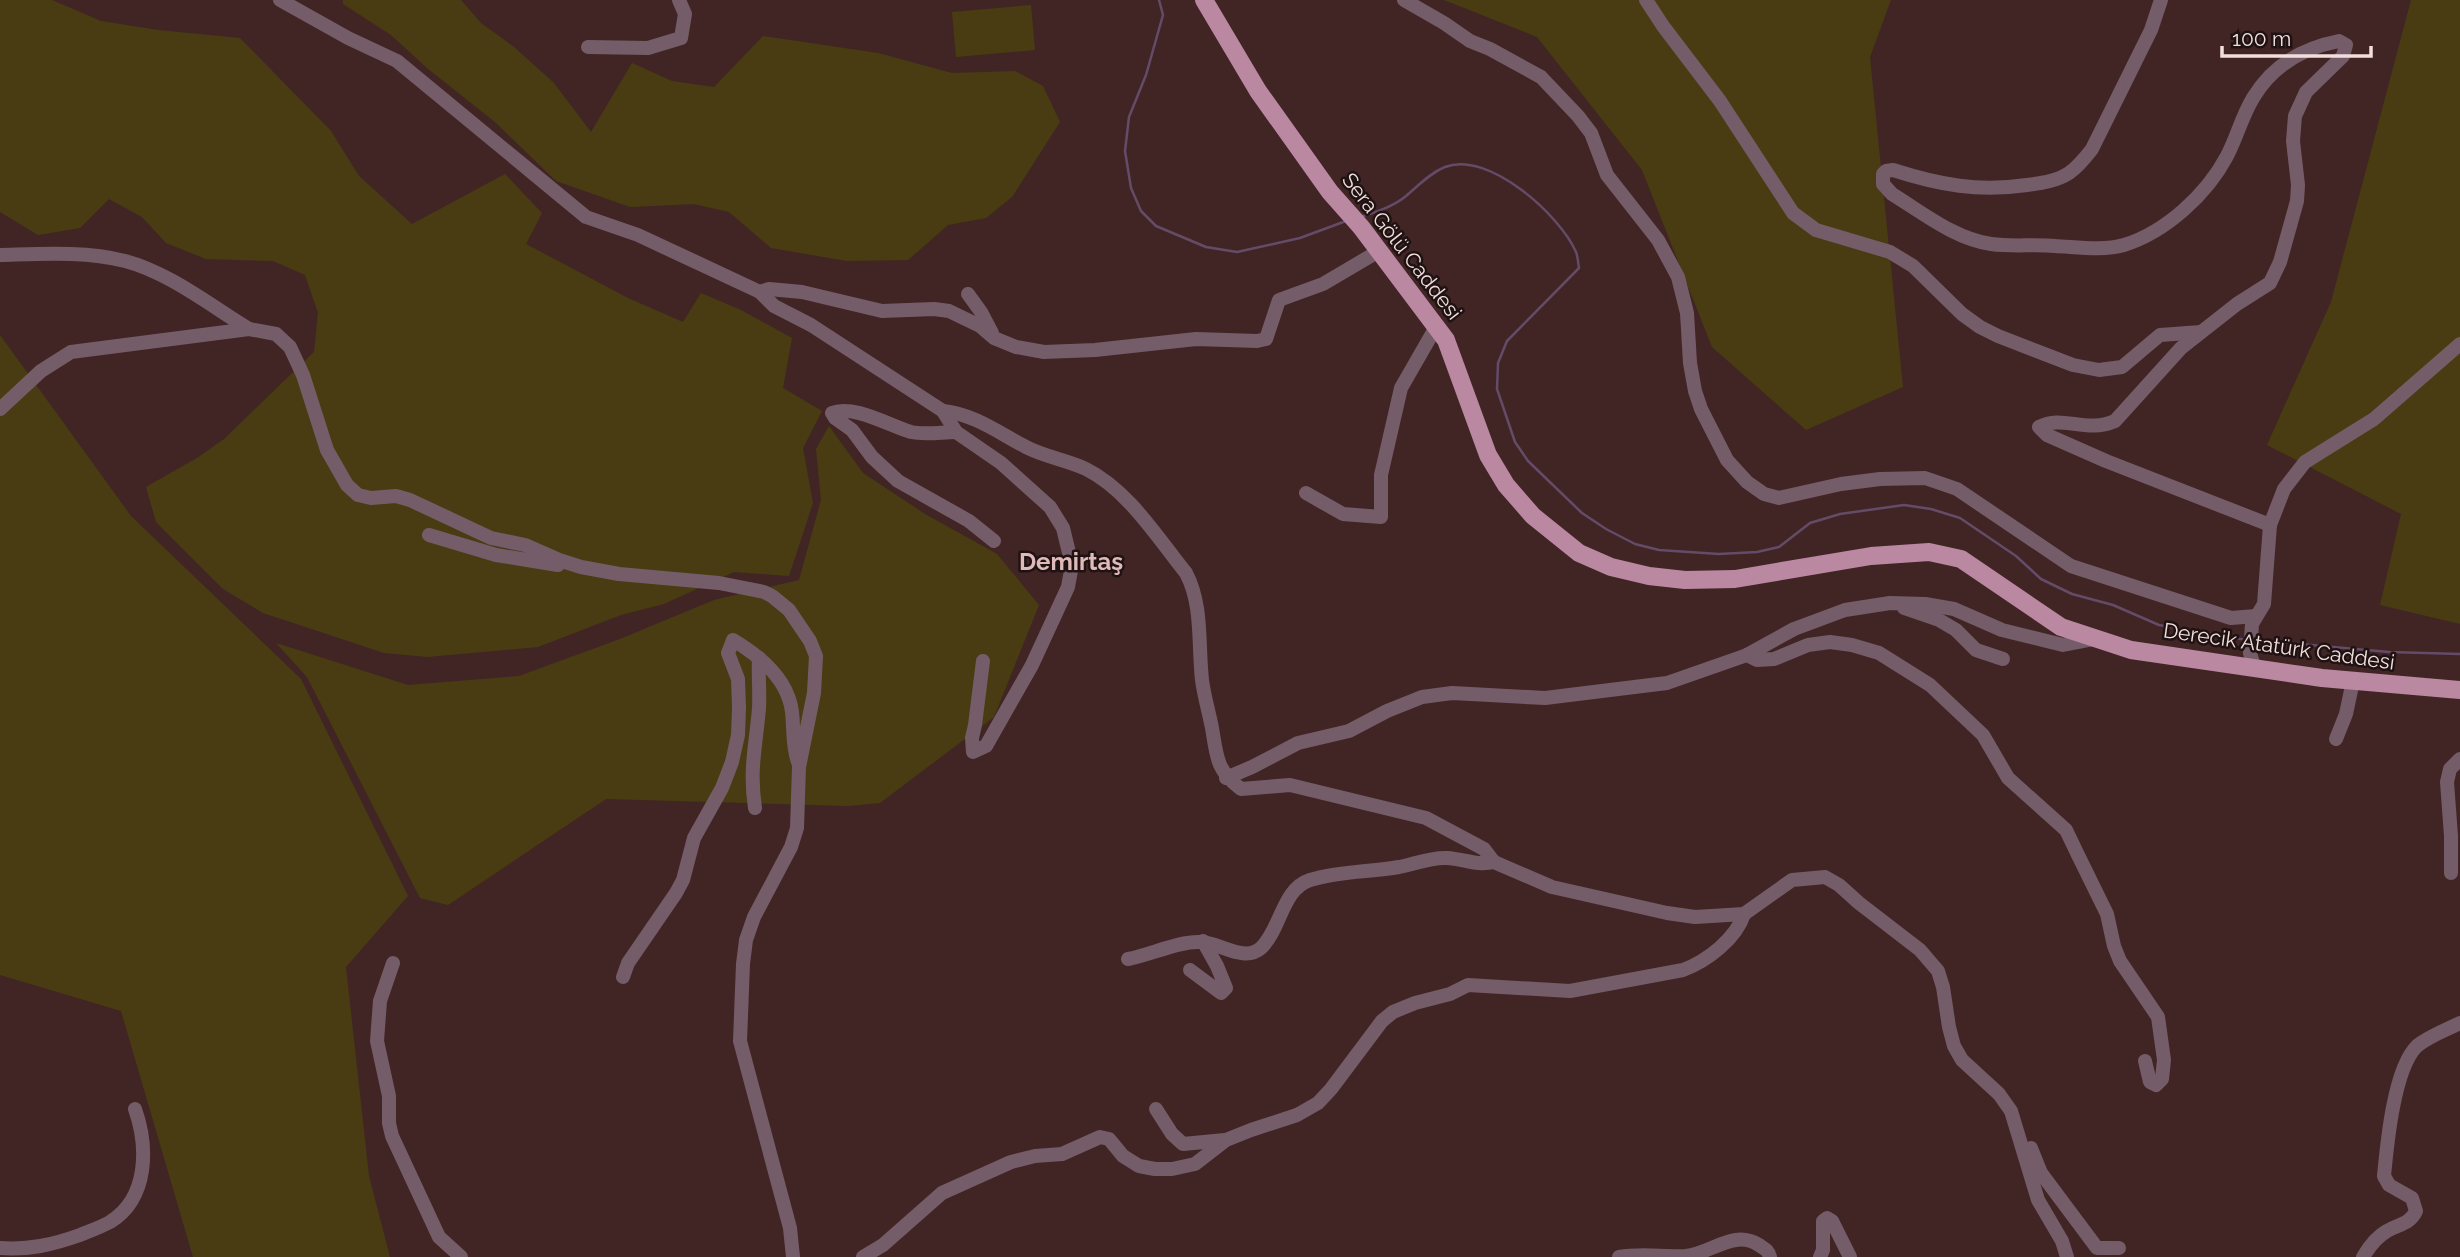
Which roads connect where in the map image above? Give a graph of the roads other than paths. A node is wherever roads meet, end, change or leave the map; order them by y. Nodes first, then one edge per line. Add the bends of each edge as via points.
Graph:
1 (281, 0) edge
2 (679, 0) edge
3 (1204, 0) edge
4 (1404, 0) edge
5 (1646, 0) edge
6 (2161, 0) edge
7 (588, 47) dead end
8 (1380, 251) junction
9 (0, 255) edge
10 (760, 292) junction
11 (968, 294) dead end
12 (1436, 327) junction
13 (249, 329) junction
14 (2202, 332) junction
15 (994, 338) junction
16 (2460, 344) edge
17 (0, 409) edge
18 (943, 411) junction
19 (956, 432) junction
20 (1306, 493) dead end
21 (2270, 525) junction
22 (429, 535) dead end
23 (994, 541) dead end
24 (581, 567) junction
25 (1890, 603) junction
26 (2254, 620) junction
27 (2094, 639) junction
28 (1747, 655) junction
29 (759, 658) junction
30 (2003, 659) dead end
31 (2252, 660) junction
32 (983, 661) dead end
33 (2353, 681) junction
34 (2460, 690) edge
35 (2336, 739) dead end
36 (2460, 759) edge
37 (799, 767) junction
38 (1226, 778) junction
39 (755, 808) dead end
40 (1494, 862) junction
41 (2451, 873) dead end
42 (1744, 914) junction
43 (1203, 941) junction
44 (1128, 960) dead end
45 (393, 963) dead end
46 (1190, 970) dead end
47 (623, 977) dead end
48 (2460, 1023) edge
49 (2145, 1061) dead end
50 (2000, 1094) junction
51 (135, 1109) dead end
52 (1156, 1109) dead end
53 (1226, 1140) junction
54 (0, 1248) edge
55 (2119, 1248) dead end
56 (461, 1257) edge
57 (793, 1257) edge
58 (863, 1257) edge
59 (1619, 1257) edge
60 (1770, 1257) edge
61 (1820, 1257) edge
62 (1850, 1257) edge
63 (2067, 1257) edge
64 (2363, 1257) edge

1 - 10 street via 397,61 586,217 638,235
2 - 7 street via 685,14 681,37 648,48
3 - 8 main road, Sera Gölü Caddesi via 1258,91
4 - 26 street via 1541,77 1591,134 1607,175 1658,240 1678,277 1701,409 1727,460 1747,482 1779,498 1841,484 1925,478 1957,489 2071,566 2231,618
5 - 14 street via 1740,130 1793,214 1816,230 1891,252 1980,327 2073,365 2099,370 2122,367 2160,335
6 - 14 street via 2151,30 2092,149 2068,174 2037,184 1968,188 1893,170 1885,171 1883,184 1892,194 1973,240 1994,245 2122,246 2157,229 2203,190 2226,158 2253,98 2276,69 2300,54 2339,41 2346,44 2343,56 2306,92 2295,116 2297,201 2280,262 2270,282
8 - 12 main road, Sera Gölü Caddesi
8 - 15 street via 1322,284 1279,300 1266,339 1196,338 1044,352
9 - 13 street via 72,254 125,261 157,272
10 - 15 street via 802,292 882,311 948,311
10 - 18 street via 774,306
11 - 15 street
12 - 20 street via 1401,388 1381,475 1381,517 1343,514
12 - 27 main road, Sera Gölü Caddesi via 1450,351 1488,454 1506,485 1533,516 1579,553 1611,567 1685,580 1735,579 1903,552 1944,555 1961,559 2061,627
13 - 17 street via 71,352 41,370
13 - 24 street via 276,334 290,347 327,450 358,495 410,500 491,538 525,544
14 - 21 street via 2115,421 2093,427 2058,422 2039,427 2047,436
16 - 21 street via 2374,419 2305,462 2284,489
18 - 19 street
18 - 38 street via 962,413 1030,450 1106,481 1186,573 1197,607 1202,682 1217,762
19 - 23 street via 914,432 859,413 832,413 898,481 969,521
19 - 32 street via 1000,463 1050,508 1063,528 1072,565 1068,586 1032,665 986,746 973,751
21 - 26 street via 2264,604
22 - 24 street via 510,558
24 - 37 street via 764,592 789,610 816,656 814,693
25 - 27 street via 1954,609 2002,630 2063,645
25 - 28 street via 1845,610 1794,629
25 - 30 street via 1939,620 1976,650
26 - 31 street
27 - 31 main road, Derecik Atatürk Caddesi via 2131,650
28 - 38 street via 1668,683 1545,698 1452,693 1422,697 1349,732 1298,743
28 - 49 street via 1774,659 1808,645 1830,642 1879,653 1930,685 1983,735 2008,778 2066,830 2107,914 2120,961 2158,1017 2164,1060 2162,1079 2156,1085 2150,1083
29 - 37 street via 789,697
29 - 39 street via 760,698 751,779
29 - 47 street via 733,640 728,653 738,680 739,721 732,762 694,838 683,880
31 - 33 main road, Derecik Atatürk Caddesi
33 - 34 main road, Derecik Atatürk Caddesi
33 - 35 street
36 - 41 street via 2450,769 2447,782
37 - 57 street via 797,828 746,940 740,1041 790,1228
38 - 40 street via 1241,789 1290,785 1426,818 1484,849
40 - 42 street via 1552,887 1667,913 1695,917
40 - 43 street via 1481,865 1445,858 1306,881 1293,891 1260,949 1247,954
42 - 50 street via 1792,880 1825,877 1839,885 1920,950 1938,971 1954,1046 1972,1072
42 - 53 street via 1740,928 1699,964 1683,970 1570,991 1468,985 1393,1012 1318,1103
43 - 44 street
43 - 46 street via 1226,988 1222,993
45 - 56 street via 378,1014 377,1041 392,1136 439,1237
48 - 64 street via 2417,1046 2406,1060 2384,1176 2389,1185 2412,1198 2416,1211 2413,1218 2372,1243
50 - 55 street via 2011,1100 2041,1173 2097,1248
50 - 63 street via 2011,1111 2038,1200
51 - 54 street via 143,1137 143,1165 130,1203 120,1214 45,1247
52 - 53 street via 1183,1144
53 - 58 street via 1195,1164 1172,1169 1139,1166 1109,1139 1100,1137 1062,1154 1011,1162 942,1193
59 - 60 street via 1685,1256 1735,1238 1754,1242
61 - 62 street via 1827,1218

